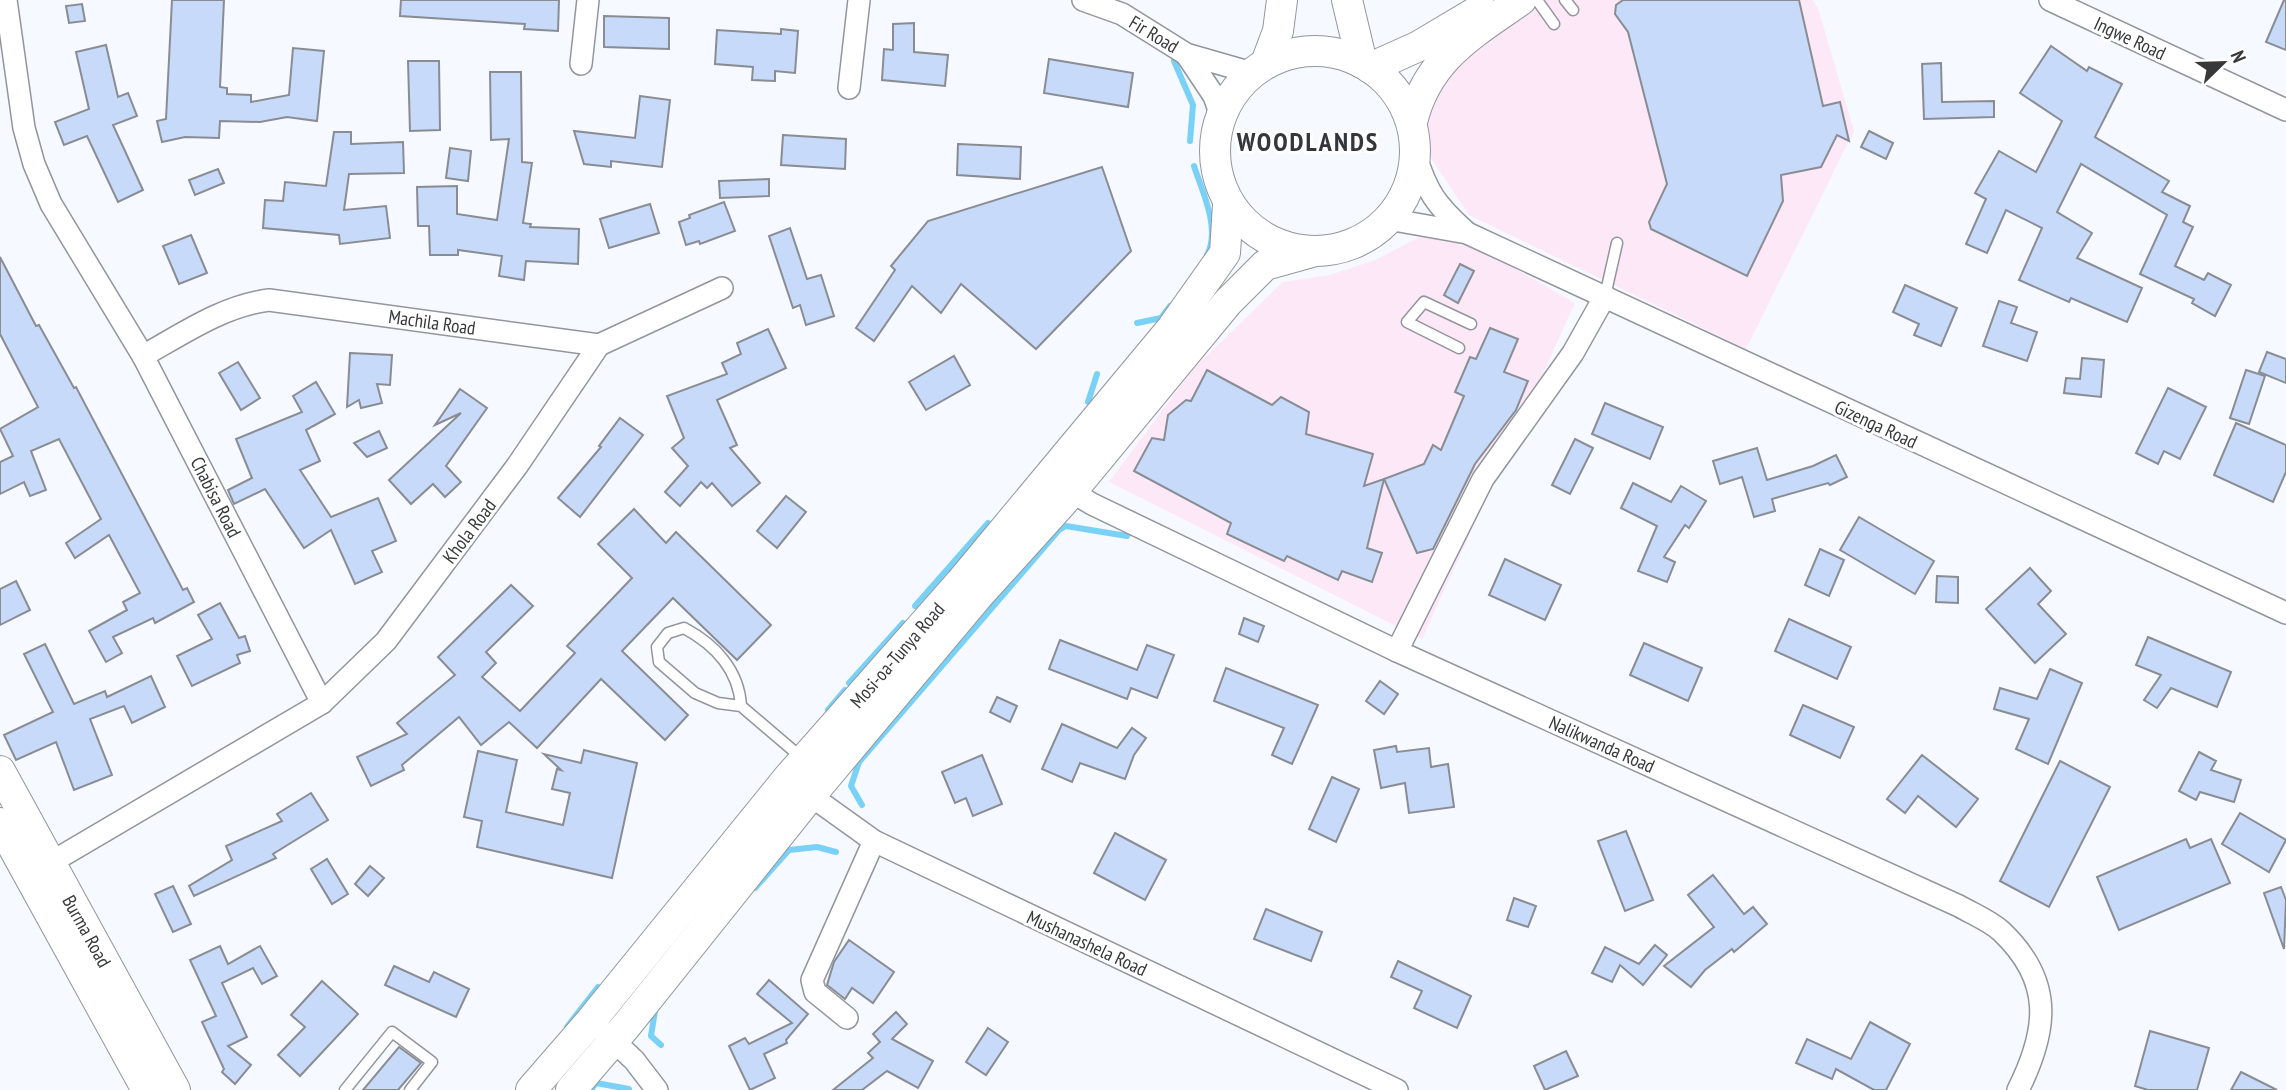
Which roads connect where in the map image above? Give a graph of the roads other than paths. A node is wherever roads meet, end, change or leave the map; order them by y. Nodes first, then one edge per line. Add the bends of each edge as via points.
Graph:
1 (6, 0) edge
2 (588, 0) edge
3 (859, 0) edge
4 (1083, 0) edge
5 (1282, 0) edge
6 (1347, 0) edge
7 (1493, 0) edge
8 (1521, 0) edge
9 (1537, 0) edge
10 (1565, 0) edge
11 (2050, 0) edge
12 (1573, 10) dead end
13 (1553, 24) dead end
14 (1186, 54) junction
15 (581, 64) dead end
16 (1366, 66) junction
17 (1259, 68) junction
18 (849, 88) dead end
19 (2286, 110) edge
20 (1221, 116) junction
21 (1412, 122) junction
22 (1415, 154) junction
23 (1228, 204) junction
24 (1388, 219) junction
25 (1466, 233) junction
26 (1617, 243) dead end
27 (1315, 251) junction
28 (722, 288) dead end
29 (1605, 296) junction
30 (1471, 324) dead end
31 (598, 345) junction
32 (1459, 348) dead end
33 (143, 356) junction
34 (1059, 484) junction
35 (2286, 613) edge
36 (1397, 652) junction
37 (322, 703) junction
38 (741, 706) junction
39 (0, 771) edge
40 (801, 778) junction
41 (0, 824) edge
42 (874, 841) junction
43 (50, 863) junction
44 (847, 1018) dead end
45 (590, 1022) junction
46 (614, 1040) junction
47 (147, 1090) edge
48 (175, 1090) edge
49 (345, 1090) edge
50 (410, 1090) edge
51 (531, 1090) edge
52 (571, 1090) edge
53 (657, 1090) edge
54 (1397, 1090) edge
55 (2018, 1090) edge

1 - 33 street, Chabisa Road via 24,128 34,164 51,204
2 - 15 street
3 - 18 street
4 - 14 street, Fir Road via 1122,14
5 - 17 main road via 1278,31
6 - 16 main road
7 - 16 main road via 1419,46
8 - 21 main road via 1434,69 1419,93
9 - 13 lane
10 - 12 lane
11 - 19 street, Ingwe Road
14 - 17 street, Fir Road
14 - 20 street, Fir Road via 1214,96
16 - 17 main road via 1334,53 1304,51
16 - 21 main road via 1396,91
17 - 20 main road via 1234,92
20 - 23 main road via 1213,146 1216,176
21 - 22 main road
22 - 24 main road via 1402,200
22 - 25 street, Gizenga Road via 1436,206
23 - 27 main road via 1256,233 1275,243
23 - 34 main road, Mosi-oa-Tunya Road via 1226,249 1208,279
24 - 25 street, Gizenga Road
24 - 27 main road via 1354,241
25 - 29 street, Gizenga Road
26 - 29 lane
27 - 34 main road, Mosi-oa-Tunya Road via 1265,265
28 - 31 street
29 - 35 street, Gizenga Road
29 - 36 street via 1573,353 1483,479
30 - 32 lane via 1424,302 1407,322
31 - 33 street, Machila Road via 269,300 222,312
31 - 37 street, Khola Road via 517,466 386,640
33 - 37 street, Chabisa Road
34 - 36 street, Nalikwanda Road
34 - 40 main road, Mosi-oa-Tunya Road via 977,597
36 - 55 street, Nalikwanda Road via 1959,906 2000,930 2029,963 2040,995 2042,1027
37 - 43 street
38 - 38 lane via 695,693 659,662 657,646 668,633 684,628 721,657 737,679
38 - 40 lane
39 - 43 main road, Burma Road
40 - 42 street, Mushanashela Road
40 - 45 main road, Mosi-oa-Tunya Road
40 - 46 main road, Mosi-oa-Tunya Road
41 - 47 main road, Burma Road
42 - 44 street via 812,979 815,992
42 - 54 street, Mushanashela Road
43 - 48 main road, Burma Road
45 - 46 street
45 - 51 main road, Mosi-oa-Tunya Road
46 - 52 main road, Mosi-oa-Tunya Road
46 - 53 street
49 - 50 lane via 392,1032 432,1062

